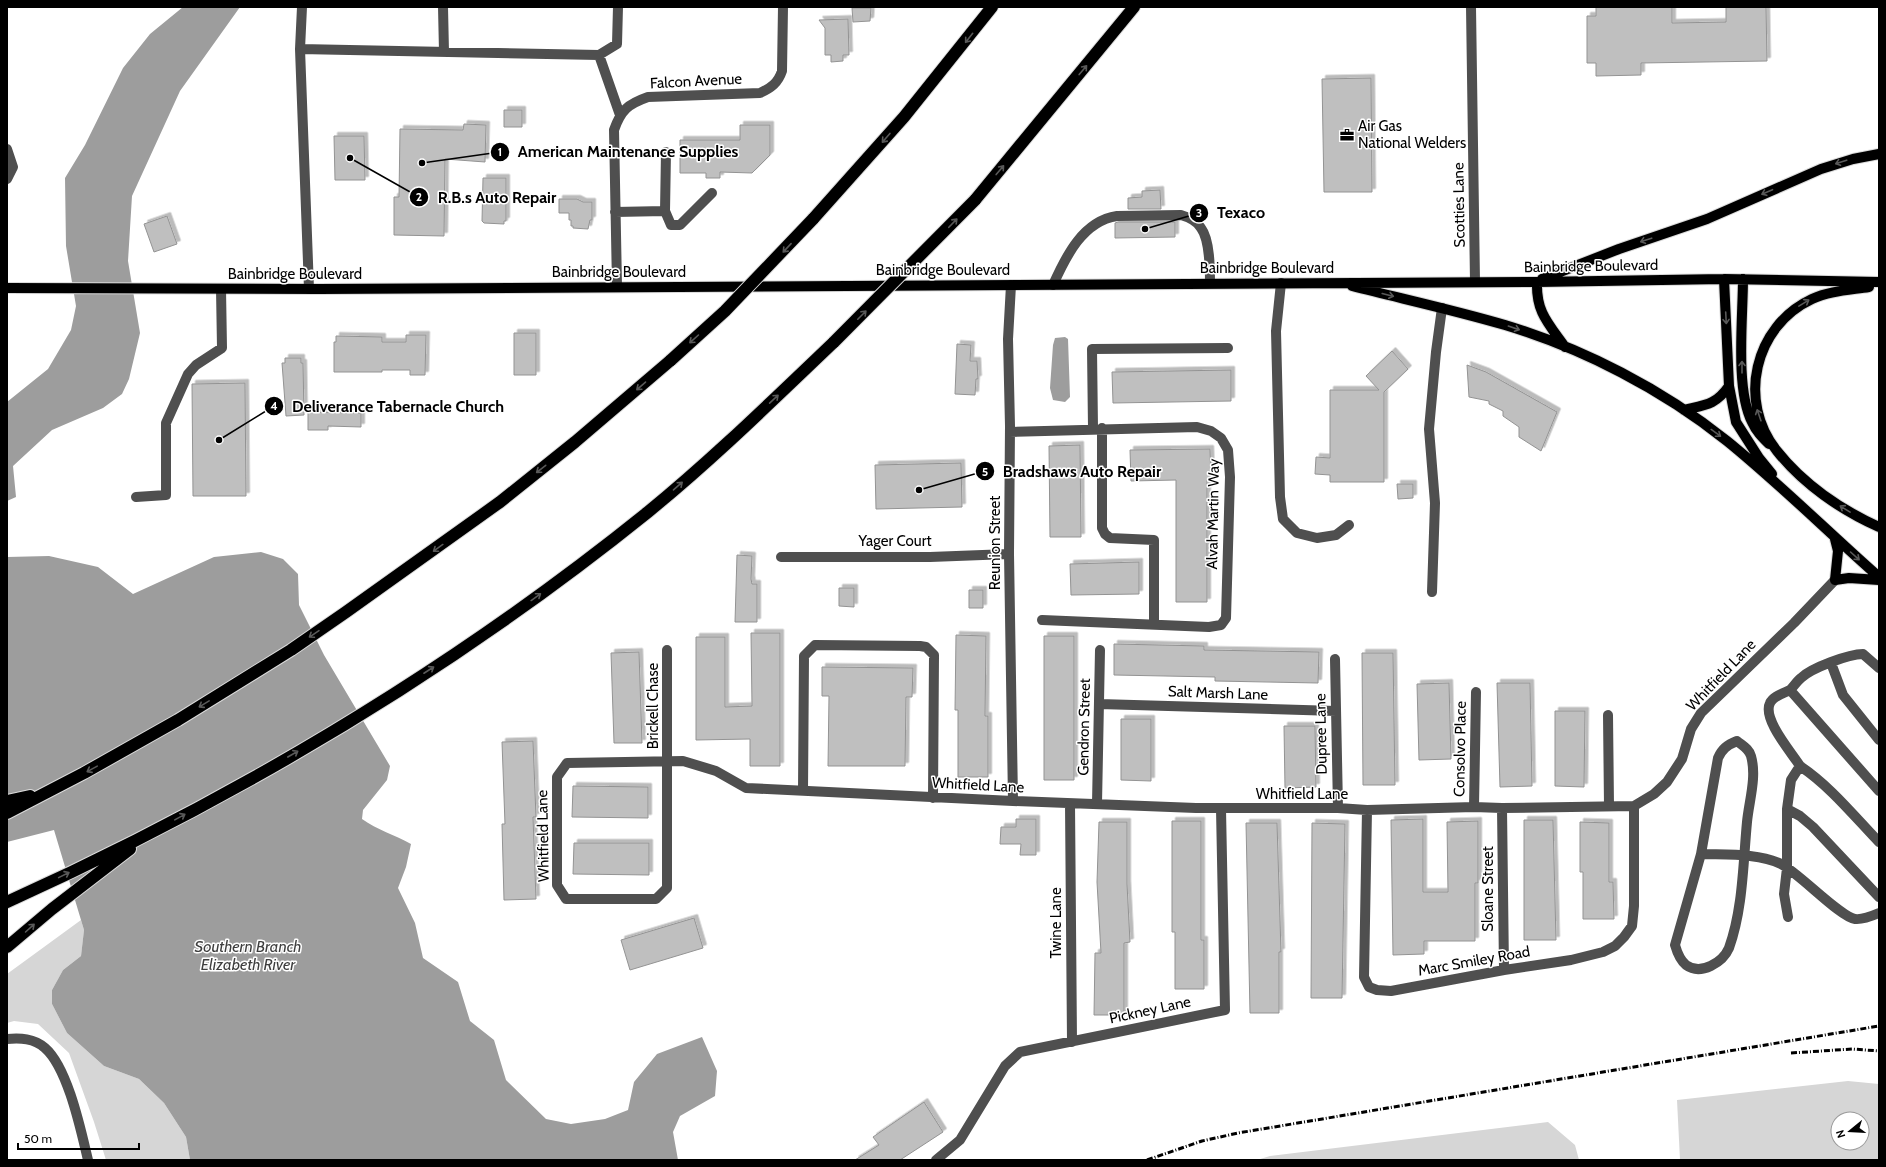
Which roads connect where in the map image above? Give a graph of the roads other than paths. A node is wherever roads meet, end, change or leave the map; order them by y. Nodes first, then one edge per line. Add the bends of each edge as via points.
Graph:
1 (302, 7) edge
2 (443, 7) edge
3 (618, 7) edge
4 (783, 7) edge
5 (992, 7) edge
6 (1134, 7) edge
7 (1471, 7) edge
8 (300, 49) junction
9 (444, 52) junction
10 (599, 55) junction
11 (620, 115) junction
12 (7, 149) edge
13 (666, 152) dead end
14 (1879, 154) edge
15 (7, 179) edge
16 (712, 192) dead end
17 (665, 211) junction
18 (615, 212) junction
19 (1724, 279) junction
20 (1743, 279) junction
21 (1336, 282) junction
22 (1475, 282) junction
23 (1537, 282) junction
24 (1210, 283) junction
25 (1281, 283) junction
26 (1879, 284) edge
27 (1011, 285) junction
28 (1053, 285) junction
29 (617, 286) junction
30 (7, 288) edge
31 (221, 289) junction
32 (309, 289) junction
33 (1442, 308) junction
34 (1565, 347) junction
35 (1228, 348) dead end
36 (1729, 386) junction
37 (1684, 410) junction
38 (1097, 428) junction
39 (1010, 432) junction
40 (1776, 451) junction
41 (1790, 496) junction
42 (136, 497) dead end
43 (1349, 525) dead end
44 (1879, 527) edge
45 (1835, 539) junction
46 (1009, 554) junction
47 (781, 557) dead end
48 (1879, 579) edge
49 (1835, 580) junction
50 (1432, 592) dead end
51 (1042, 620) dead end
52 (1154, 625) junction
53 (667, 650) dead end
54 (1100, 650) dead end
55 (1335, 659) dead end
56 (1831, 663) junction
57 (1879, 668) edge
58 (1790, 690) junction
59 (1476, 692) dead end
60 (1099, 704) junction
61 (1336, 711) junction
62 (1608, 715) dead end
63 (1879, 740) edge
64 (668, 762) junction
65 (1800, 766) junction
66 (803, 791) junction
67 (1879, 792) edge
68 (45, 793) junction
69 (933, 798) junction
70 (7, 801) edge
71 (1013, 801) junction
72 (1070, 804) junction
73 (1097, 804) junction
74 (1609, 805) junction
75 (1634, 806) junction
76 (1474, 807) junction
77 (1338, 808) junction
78 (1502, 808) junction
79 (1221, 809) junction
80 (1787, 809) junction
81 (1367, 810) junction
82 (7, 813) edge
83 (150, 834) junction
84 (1879, 842) edge
85 (1702, 854) junction
86 (1744, 856) junction
87 (1787, 868) junction
88 (1879, 898) edge
89 (7, 902) edge
90 (1879, 913) edge
91 (1788, 918) dead end
92 (7, 947) edge
93 (1504, 970) junction
94 (7, 1039) edge
95 (1072, 1042) junction
96 (88, 1160) edge
97 (936, 1160) edge

1 - 8 street
2 - 9 street
3 - 10 street via 617,44
4 - 11 street, Falcon Avenue via 782,71 771,89 760,93 648,97 633,102
5 -> 68 highway, bridge via 904,117 813,219 725,311 575,442 500,502 291,650 178,720
83 -> 6 highway, bridge via 249,780 396,691 529,602 649,511 834,342 975,200
7 - 22 street, Scotties Lane
8 - 9 street
8 - 32 street
9 - 10 street
10 - 11 street
11 - 18 street, Falcon Avenue via 614,130
12 - 15 street via 13,168
13 - 17 street
14 -> 23 main road via 1853,158 1821,169 1706,219 1619,249
16 - 17 street via 680,225 671,225
17 - 18 street
18 - 29 street, Falcon Avenue
19 - 20 main road, Bainbridge Boulevard
19 - 23 main road, Bainbridge Boulevard
19 -> 36 main road
20 - 26 main road, Bainbridge Boulevard
40 -> 20 main road via 1758,434 1744,399
21 - 22 main road, Bainbridge Boulevard
21 - 25 main road, Bainbridge Boulevard
21 -> 33 main road
22 - 23 main road, Bainbridge Boulevard
23 - 34 main road via 1536,296 1540,311
24 - 25 main road, Bainbridge Boulevard
24 - 28 main road, Bainbridge Boulevard
24 - 28 street via 1202,228 1191,218 1181,215 1117,216 1098,222 1088,229 1074,246 1063,262
25 - 43 street via 1276,331 1280,497 1283,519 1297,533 1317,538 1336,535
40 -> 26 main road via 1758,414 1755,400 1755,378 1766,343 1776,327 1789,314 1812,299 1834,292
27 - 28 main road, Bainbridge Boulevard
27 - 29 main road, Bainbridge Boulevard
27 - 39 street, Reunion Street via 1008,339
29 - 32 main road, Bainbridge Boulevard
30 - 31 main road, Bainbridge Boulevard
31 - 32 main road, Bainbridge Boulevard
31 - 42 street via 222,348 196,365 188,374 166,423 166,495
33 -> 34 main road via 1505,325
33 - 50 street via 1429,430 1435,503
34 - 37 main road via 1631,378
35 - 38 street via 1092,349
36 - 37 main road via 1717,400
36 - 41 main road via 1736,422 1759,458
37 -> 41 main road via 1727,441
38 - 39 street, Alvah Martin Way
38 - 52 street via 1102,528 1105,534 1110,538 1154,540
38 - 52 street, Alvah Martin Way via 1197,427 1211,431 1221,438 1228,450 1230,477 1226,618 1221,625 1209,627
39 - 46 street, Reunion Street
44 -> 40 main road via 1846,510 1820,492
41 - 45 main road
45 -> 48 main road
45 - 49 main road via 1838,551
46 - 47 street, Yager Court
46 - 71 street, Reunion Street
48 - 49 main road
49 - 75 street, Whitfield Lane via 1701,713 1691,729 1682,759 1667,782 1654,794
51 - 52 street, Alvah Martin Way
53 - 64 street, Brickell Chase
54 - 60 street, Gendron Street
55 - 61 street, Dupree Lane
56 - 57 street via 1853,654 1863,654
56 - 58 street via 1801,677
56 - 63 street via 1843,695
58 - 65 street via 1770,702 1768,709 1774,729
58 - 67 street
59 - 76 street, Consolvo Place
60 - 61 street, Salt Marsh Lane
60 - 73 street, Gendron Street
61 - 77 street, Dupree Lane
62 - 74 street
64 - 64 street, Whitfield Lane via 567,763 557,777 557,885 566,899 656,899 667,888
64 - 66 street, Whitfield Lane via 683,761 716,771 746,788
65 - 80 street via 1791,780
65 - 84 street via 1810,772
66 - 69 street, Whitfield Lane
66 - 69 street via 804,656 815,645 920,646 926,647 934,655
68 - 70 highway
68 - 82 highway
69 - 71 street, Whitfield Lane
71 - 72 street, Whitfield Lane
72 - 73 street, Whitfield Lane
72 - 95 street, Twine Lane
73 - 79 street, Whitfield Lane
74 - 75 street, Whitfield Lane
74 - 78 street, Whitfield Lane
75 - 93 street, Marc Smiley Road via 1634,906 1632,926 1624,938 1603,952 1571,960
76 - 78 street, Whitfield Lane
76 - 81 street, Whitfield Lane
77 - 79 street, Whitfield Lane
77 - 81 street, Whitfield Lane
78 - 93 street, Sloane Street
79 - 95 street, Pickney Lane via 1225,1010
80 - 87 street
80 - 88 street via 1813,827
81 - 93 street, Marc Smiley Road via 1364,977 1369,987 1391,991
89 -> 83 highway
92 -> 83 highway
85 - 86 street
85 - 86 street via 1718,758 1721,750 1737,742 1747,748 1754,770
85 - 86 street via 1674,944 1687,966 1698,969 1720,962 1728,949 1742,888
86 - 87 street via 1767,859
87 - 90 street via 1854,919
87 - 91 street via 1784,894
94 - 96 street via 24,1038 45,1048 59,1067
95 - 97 street, Pickney Lane via 1020,1052 1005,1066 960,1140

